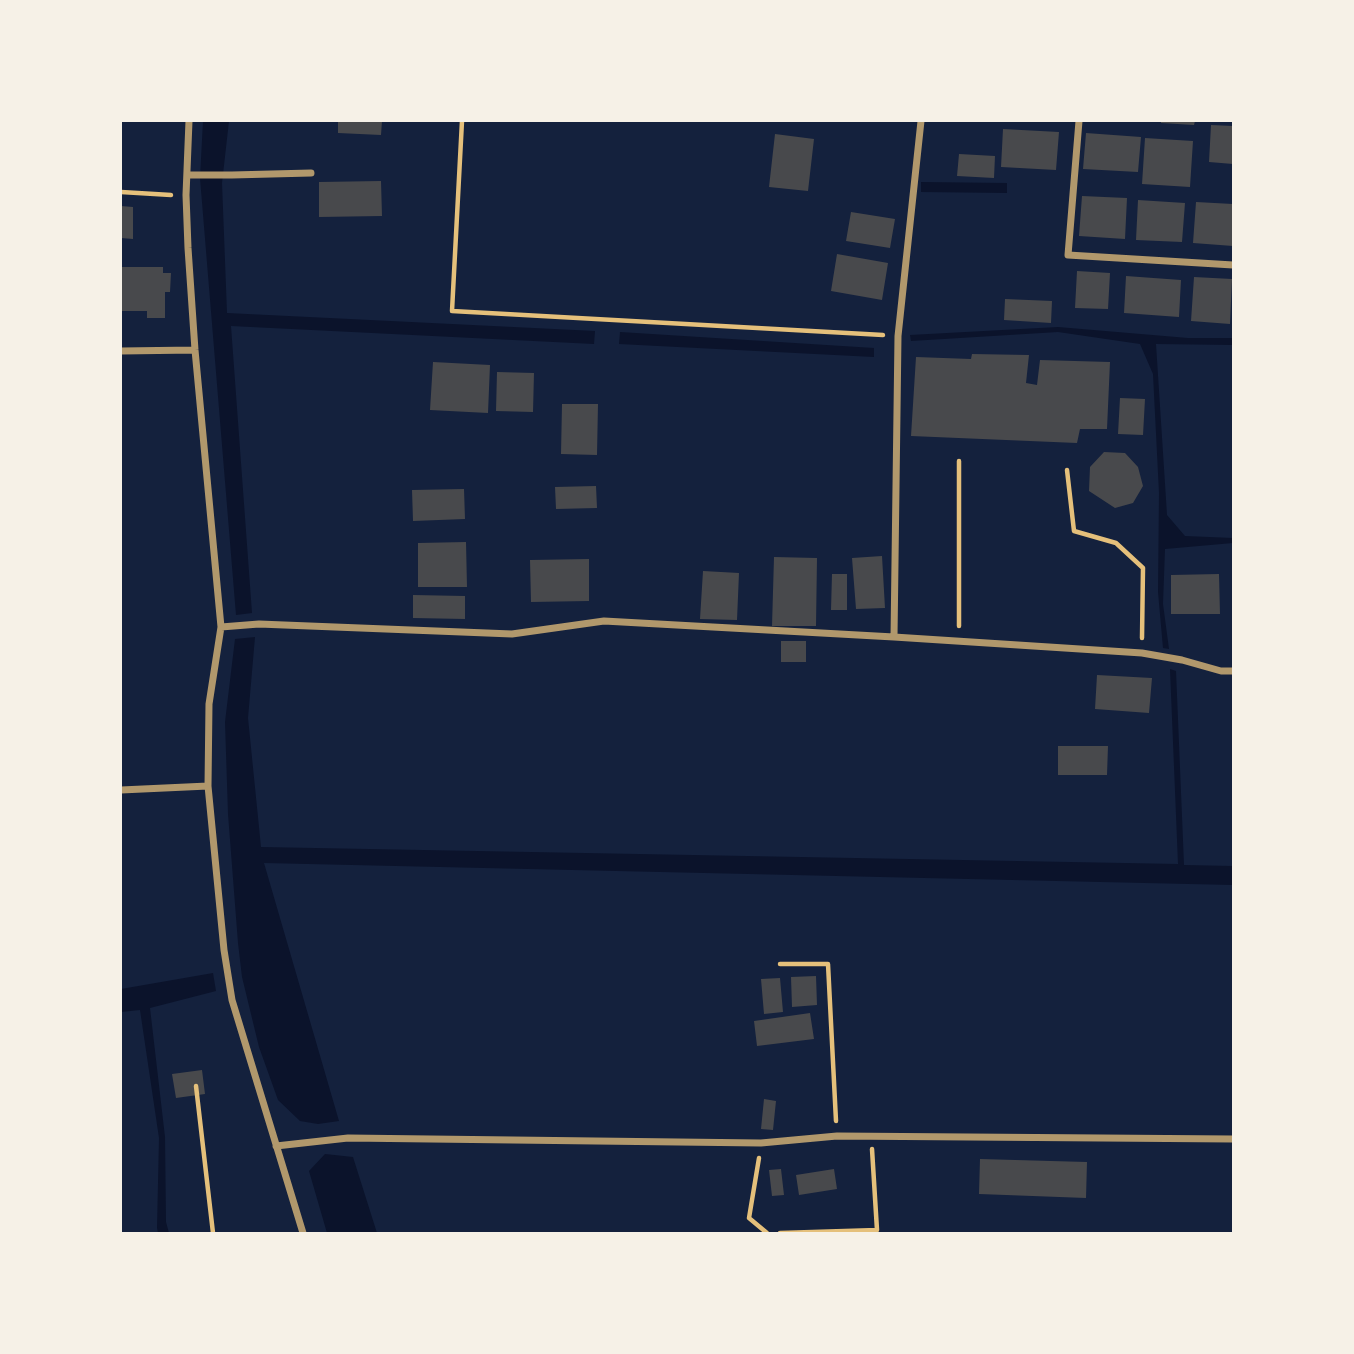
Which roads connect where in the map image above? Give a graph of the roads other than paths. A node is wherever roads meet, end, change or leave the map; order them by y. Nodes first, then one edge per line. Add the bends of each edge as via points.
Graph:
1 (189, 121) edge
2 (921, 121) edge
3 (1079, 121) edge
4 (311, 173) dead end
5 (187, 175) junction
6 (1233, 265) edge
7 (195, 350) junction
8 (121, 351) edge
9 (221, 627) junction
10 (894, 637) junction
11 (1233, 671) edge
12 (208, 786) junction
13 (121, 790) edge
14 (1233, 1139) edge
15 (276, 1146) junction
16 (303, 1233) edge

1 - 5 street
2 - 10 street via 898,336
3 - 6 street via 1068,255
4 - 5 street
5 - 7 street
7 - 8 street
7 - 9 street
9 - 10 street via 259,624 512,634 604,621
9 - 12 street via 209,705
10 - 11 street via 1142,653
12 - 13 street
12 - 15 street via 232,1000
14 - 15 street via 837,1136 761,1143 348,1138
15 - 16 street

